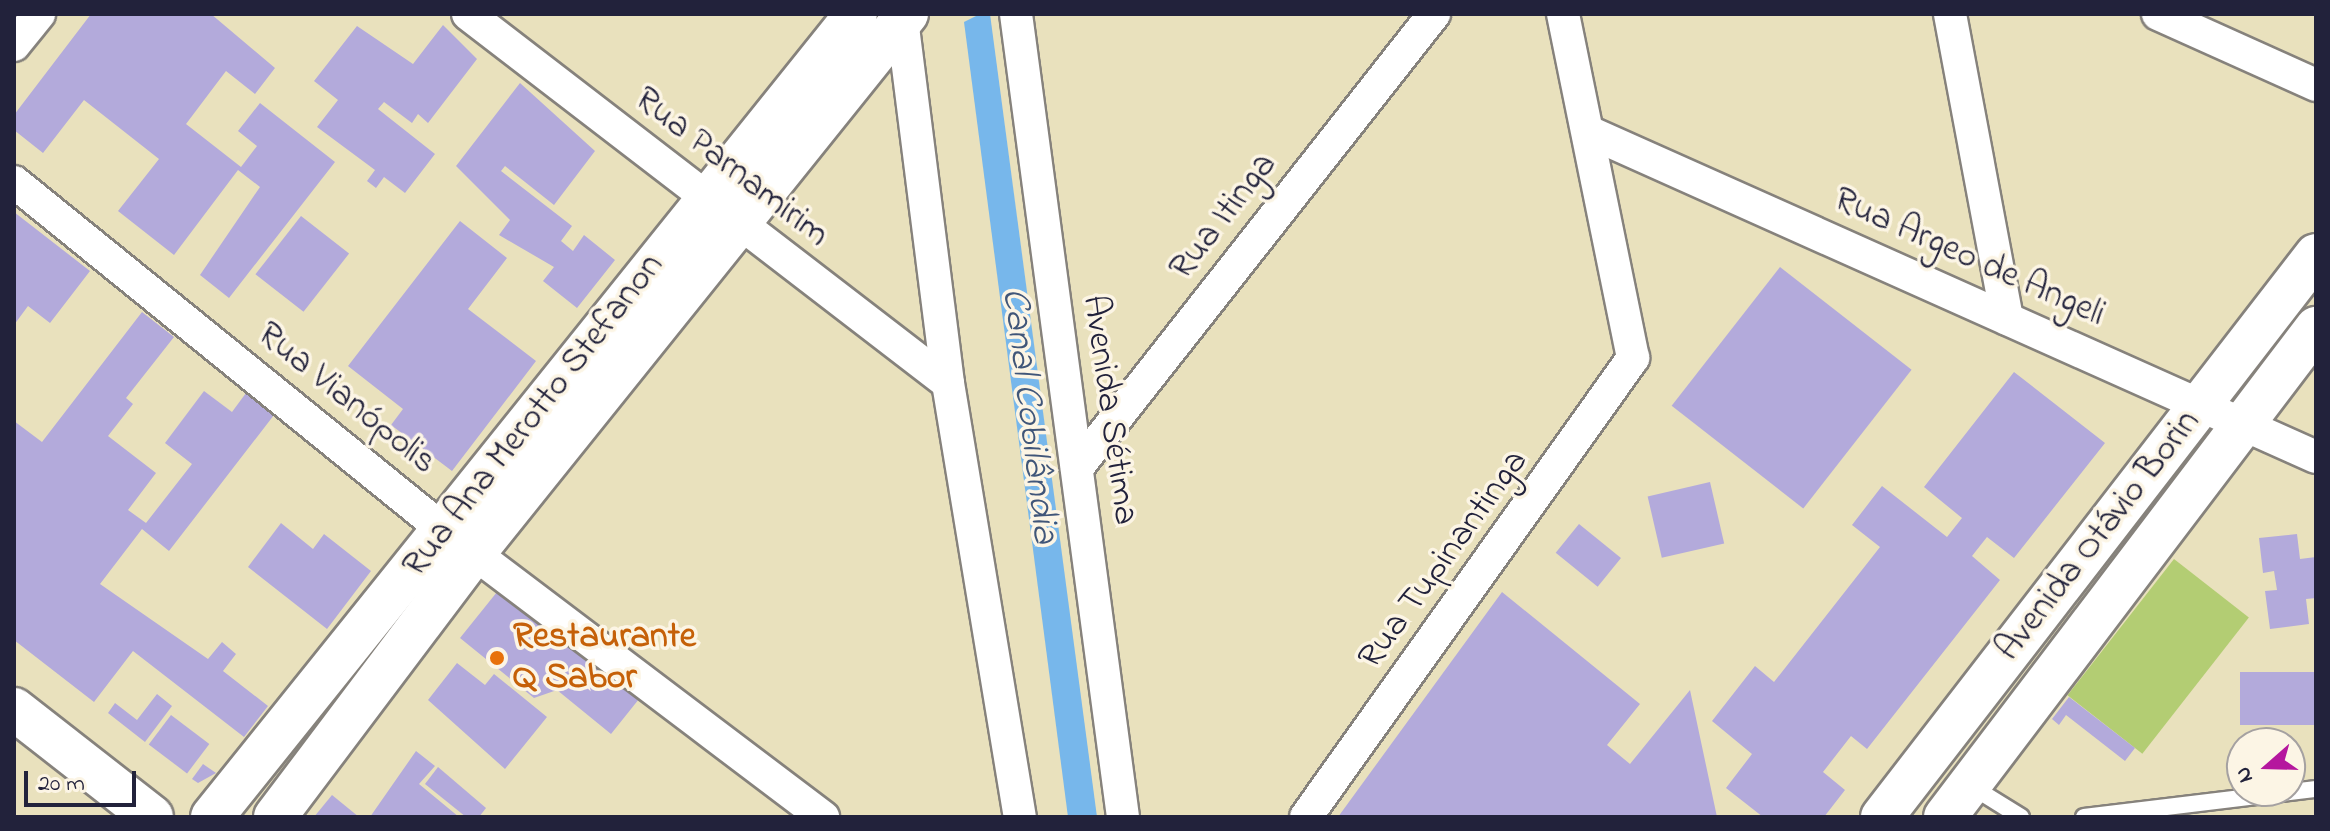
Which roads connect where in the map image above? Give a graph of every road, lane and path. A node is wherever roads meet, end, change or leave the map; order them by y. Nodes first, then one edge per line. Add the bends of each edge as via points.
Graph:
1 (39, 14) edge
2 (468, 14) edge
3 (856, 14) edge
4 (1016, 14) edge
5 (1434, 14) edge
6 (1563, 14) edge
7 (1950, 14) edge
8 (2158, 14) edge
9 (904, 17) edge
10 (14, 45) edge
11 (2316, 85) edge
12 (1589, 132) junction
13 (14, 182) edge
14 (703, 199) junction
15 (741, 229) junction
16 (2316, 255) edge
17 (2007, 319) junction
18 (2316, 328) edge
19 (948, 383) junction
20 (2200, 406) junction
21 (2245, 425) junction
22 (2316, 457) edge
23 (1077, 468) junction
24 (461, 542) junction
25 (14, 709) edge
26 (1928, 758) junction
27 (2316, 789) edge
28 (1957, 801) edge
29 (152, 817) edge
30 (212, 817) edge
31 (275, 817) edge
32 (823, 817) edge
33 (1020, 817) edge
34 (1123, 817) edge
35 (1306, 817) edge
36 (1882, 817) edge
37 (2021, 817) edge
38 (2084, 817) edge

1 - 10 street
2 - 14 street, Rua Parnamirim
3 - 14 street, Rua Ana Merotto Stefanon
4 - 23 street, Avenida Sétima
5 - 23 street, Rua Itinga
6 - 12 street
7 - 17 street
8 - 11 street
9 - 15 street, Rua Ana Merotto Stefanon
9 - 19 street
12 - 17 street, Rua Argeo de Angeli
12 - 35 street, Rua Tupinantinga via 1632,344 1617,390
13 - 24 street, Rua Vianópolis
14 - 15 street, Rua Parnamirim
14 - 24 street, Rua Ana Merotto Stefanon
15 - 19 street, Rua Parnamirim
15 - 24 street, Rua Ana Merotto Stefanon
16 - 20 street, Avenida Otávio Borin
17 - 20 street, Rua Argeo de Angeli
18 - 21 street, Avenida Otávio Borin
19 - 33 street
20 - 21 street, Rua Argeo de Angeli
20 - 26 street, Avenida Otávio Borin
21 - 22 street, Rua Argeo de Angeli
21 - 28 street, Avenida Otávio Borin
23 - 34 street, Avenida Sétima
24 - 30 street, Rua Ana Merotto Stefanon
24 - 31 street, Rua Ana Merotto Stefanon
24 - 32 street, Rua Vianópolis
25 - 29 street
26 - 28 street
26 - 36 street, Avenida Otávio Borin
27 - 38 lane
28 - 37 lane

